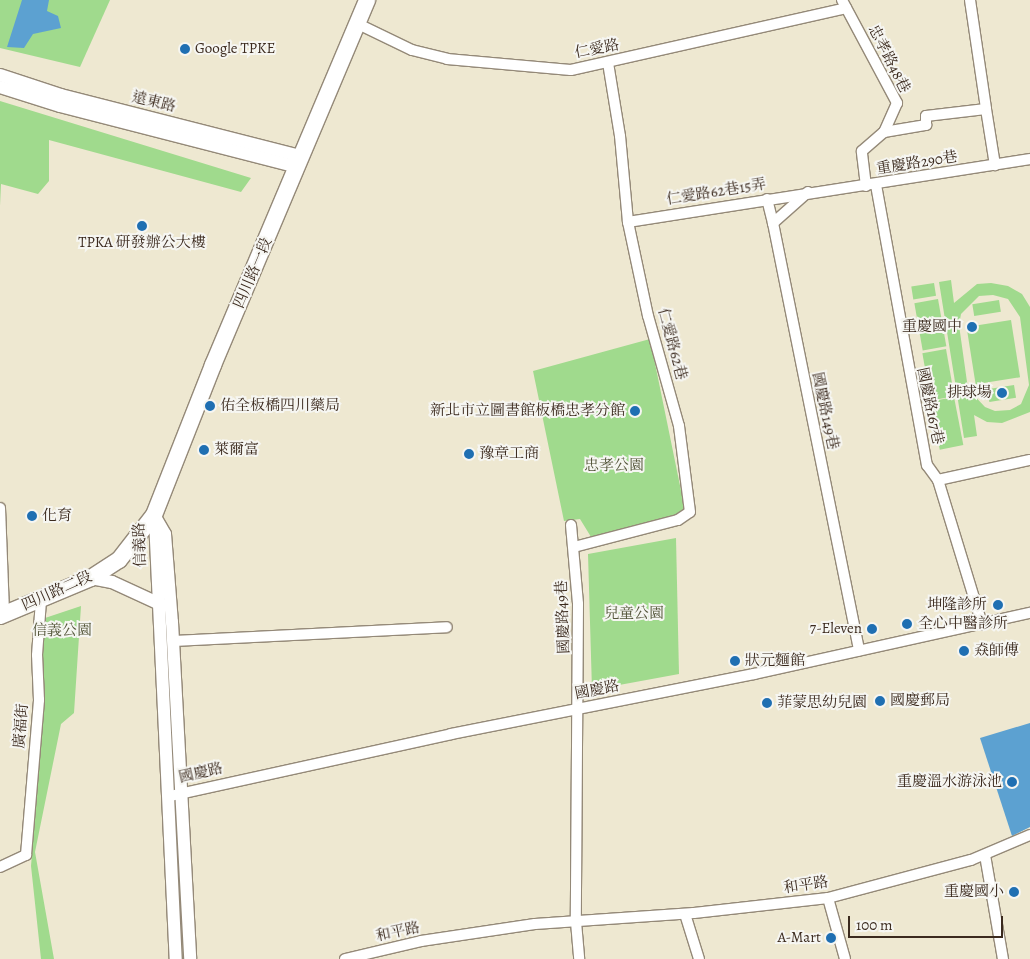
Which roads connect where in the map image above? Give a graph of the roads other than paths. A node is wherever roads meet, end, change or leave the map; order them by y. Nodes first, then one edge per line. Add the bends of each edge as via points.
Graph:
1 (367, 0) edge
2 (970, 0) edge
3 (844, 4) edge
4 (356, 23) junction
5 (608, 63) junction
6 (0, 74) edge
7 (0, 87) edge
8 (986, 109) junction
9 (884, 132) junction
10 (1030, 159) edge
11 (299, 161) junction
12 (995, 165) junction
13 (871, 186) junction
14 (808, 192) junction
15 (767, 199) junction
16 (628, 222) junction
17 (772, 223) junction
18 (1030, 460) edge
19 (938, 480) junction
20 (0, 508) edge
21 (154, 515) junction
22 (571, 525) dead end
23 (135, 543) joint
24 (574, 546) junction
25 (90, 578) junction
26 (41, 600) junction
27 (159, 601) junction
28 (1030, 613) edge
29 (2, 615) edge
30 (172, 622) junction
31 (982, 624) junction
32 (447, 628) dead end
33 (174, 640) junction
34 (859, 650) junction
35 (580, 709) junction
36 (183, 792) junction
37 (170, 796) junction
38 (1030, 835) edge
39 (985, 855) junction
40 (0, 868) edge
41 (828, 898) junction
42 (685, 914) junction
43 (576, 922) junction
44 (176, 959) edge
45 (190, 959) edge
46 (345, 959) edge
47 (579, 959) edge
48 (699, 959) edge
49 (845, 959) edge
50 (1003, 959) edge

1 - 4 main road, 四川路一段
2 - 8 street
3 - 5 street, 仁愛路
3 - 9 street, 忠孝路48巷 via 896,103
4 - 5 street, 仁愛路 via 412,50 475,63 571,70
4 - 11 main road, 四川路一段
5 - 16 street, 仁愛路62巷 via 620,136
6 - 11 street, 遠東路 via 61,95
7 - 11 street, 遠東路 via 60,106
8 - 9 street via 926,116 926,125
8 - 12 street
9 - 13 street, 國慶路167巷 via 862,151
10 - 12 street, 重慶路290巷
11 - 21 main road, 四川路一段
12 - 13 street, 重慶路290巷
13 - 14 street, 重慶路290巷
13 - 19 street, 國慶路167巷 via 927,465
14 - 15 street, 仁愛路62巷15弄
14 - 17 street
15 - 16 street, 仁愛路62巷15弄
15 - 17 street, 國慶路149巷
16 - 24 street, 仁愛路62巷 via 648,316 679,426 690,512 678,520
17 - 34 street, 國慶路149巷
18 - 19 street
19 - 31 street, 國慶路167巷
20 - 29 street
21 - 23 main road, 四川路一段
21 - 27 street, 信義路
21 - 30 street, 信義路 via 165,534
22 - 24 street, 國慶路49巷
23 - 25 main road, 四川路二段 via 119,560
24 - 35 street, 國慶路49巷
25 - 26 main road, 四川路二段
25 - 27 street via 112,582
26 - 29 main road, 四川路二段
26 - 40 street, 廣福街 via 37,655 39,700 26,855
27 - 30 street
27 - 37 street, 信義路
28 - 31 street, 國慶路
30 - 33 street, 信義路
31 - 34 street, 國慶路
32 - 33 street
33 - 36 street, 信義路
34 - 35 street, 國慶路
35 - 36 street, 國慶路
35 - 43 street
36 - 37 street, 國慶路
36 - 45 street, 信義路
37 - 44 street, 信義路
38 - 39 street, 和平路
39 - 41 street, 和平路
39 - 50 street
41 - 42 street, 和平路
41 - 49 street
42 - 43 street, 和平路
42 - 48 street
43 - 46 street, 和平路 via 535,924 421,941
43 - 47 street

